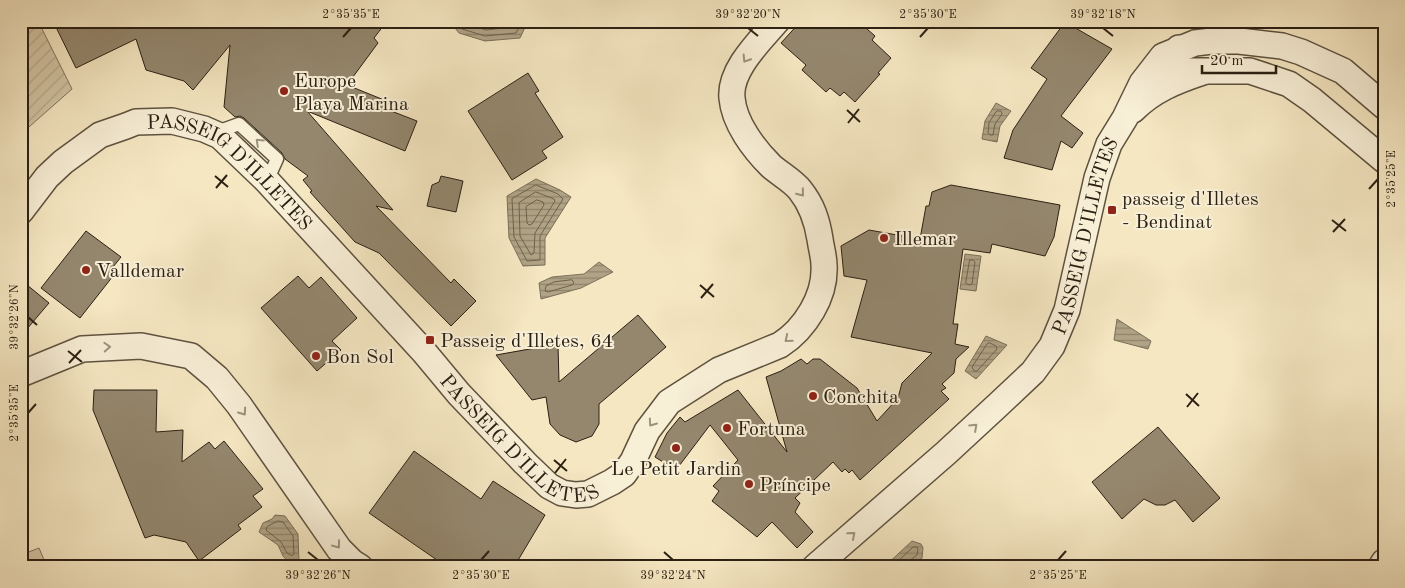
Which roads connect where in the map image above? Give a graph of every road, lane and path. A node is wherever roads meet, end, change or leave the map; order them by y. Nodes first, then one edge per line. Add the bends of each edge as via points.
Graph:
1 (777, 21) edge
2 (1179, 48) junction
3 (1205, 71) junction
4 (1384, 106) edge
5 (1125, 118) junction
6 (1384, 160) edge
7 (21, 211) edge
8 (21, 374) edge
9 (1384, 562) edge
10 (360, 567) edge
11 (815, 567) edge
12 (1381, 567) edge

1 -> 7 street, PASSEIG D'ILLETES via 749,53 734,81 732,96 735,112 750,141 770,164 799,188 811,206 825,266 816,302 788,340 719,370 669,402 647,431 624,474 588,494 562,493 549,486 525,463 458,394 424,352 266,181 220,136 172,121 136,122 100,136 63,162 47,176
2 - 3 street via 1172,61 1176,68
2 - 4 street, PASSEIG D'ILLETES via 1212,41 1282,46 1343,72
2 - 5 street, PASSEIG D'ILLETES via 1163,56 1142,83
3 - 5 street via 1159,89
3 - 6 street via 1250,72 1290,84
11 -> 5 street, PASSEIG D'ILLETES via 999,404 1033,372 1052,346 1067,310 1097,178 1109,144
8 -> 10 street via 82,349 141,346 191,356 217,378 239,405 339,549
9 - 12 street

